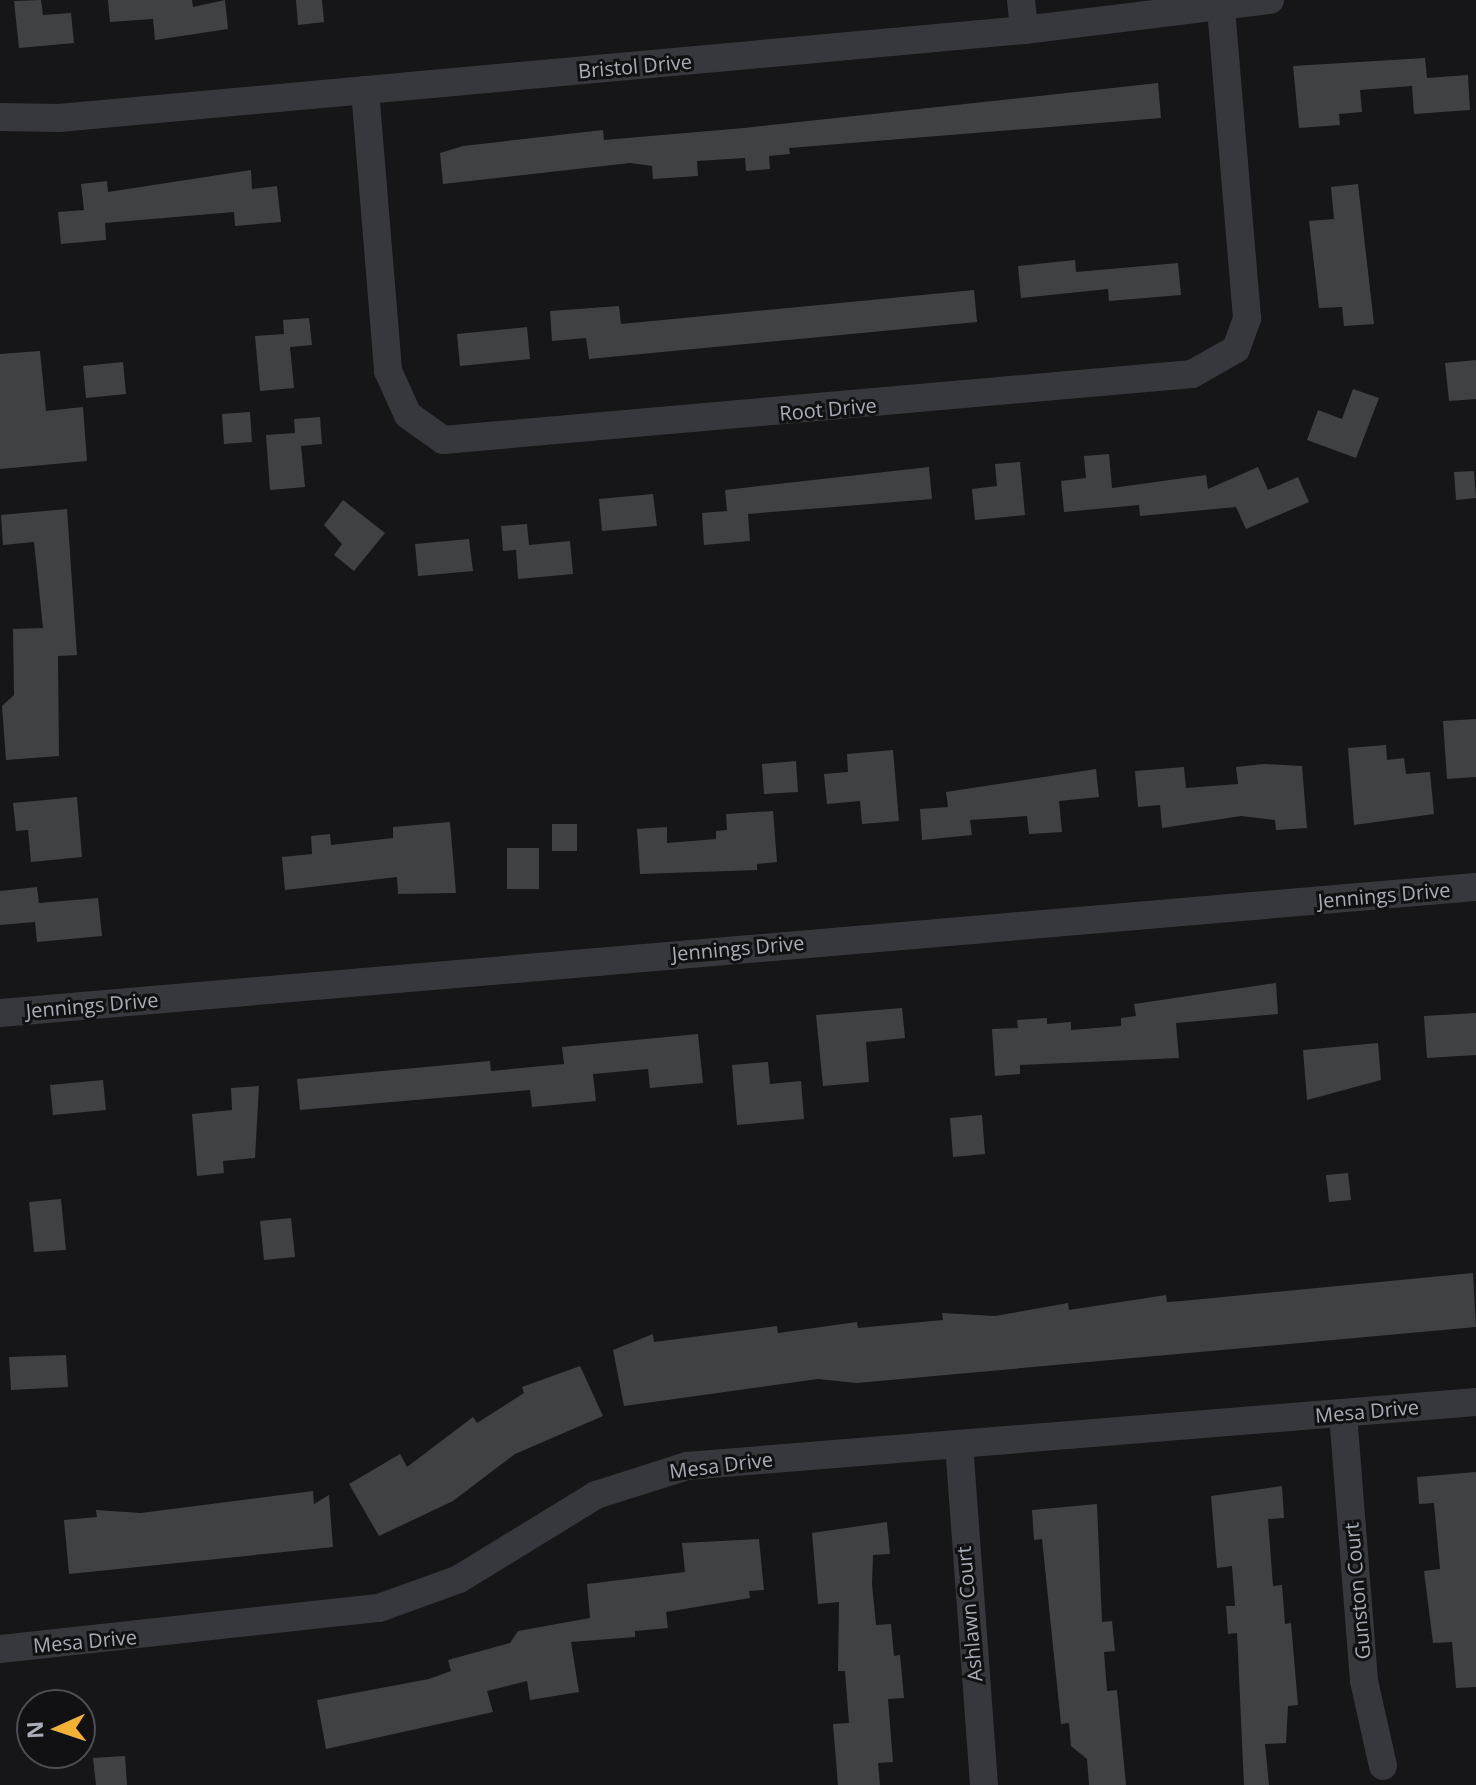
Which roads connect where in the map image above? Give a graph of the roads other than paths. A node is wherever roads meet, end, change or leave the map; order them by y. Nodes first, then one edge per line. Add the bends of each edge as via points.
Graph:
1 (1021, 0) edge
2 (1270, 0) edge
3 (1221, 9) junction
4 (1024, 30) junction
5 (365, 90) junction
6 (0, 117) edge
7 (1476, 887) edge
8 (0, 1013) edge
9 (1476, 1402) edge
10 (1343, 1414) junction
11 (959, 1444) junction
12 (0, 1649) edge
13 (1383, 1766) dead end
14 (984, 1785) edge

1 - 4 street
2 - 3 street, Bristol Drive
3 - 4 street, Bristol Drive
3 - 5 street, Root Drive via 1247,318 1236,349 1222,364 1160,377 443,440 408,415 388,371
4 - 5 street, Bristol Drive
5 - 6 street, Bristol Drive
7 - 8 street, Jennings Drive
9 - 10 street, Mesa Drive
10 - 11 street, Mesa Drive
10 - 13 street, Gunston Court via 1364,1681
11 - 12 street, Mesa Drive via 661,1472 566,1510 459,1579 347,1616
11 - 14 street, Ashlawn Court

